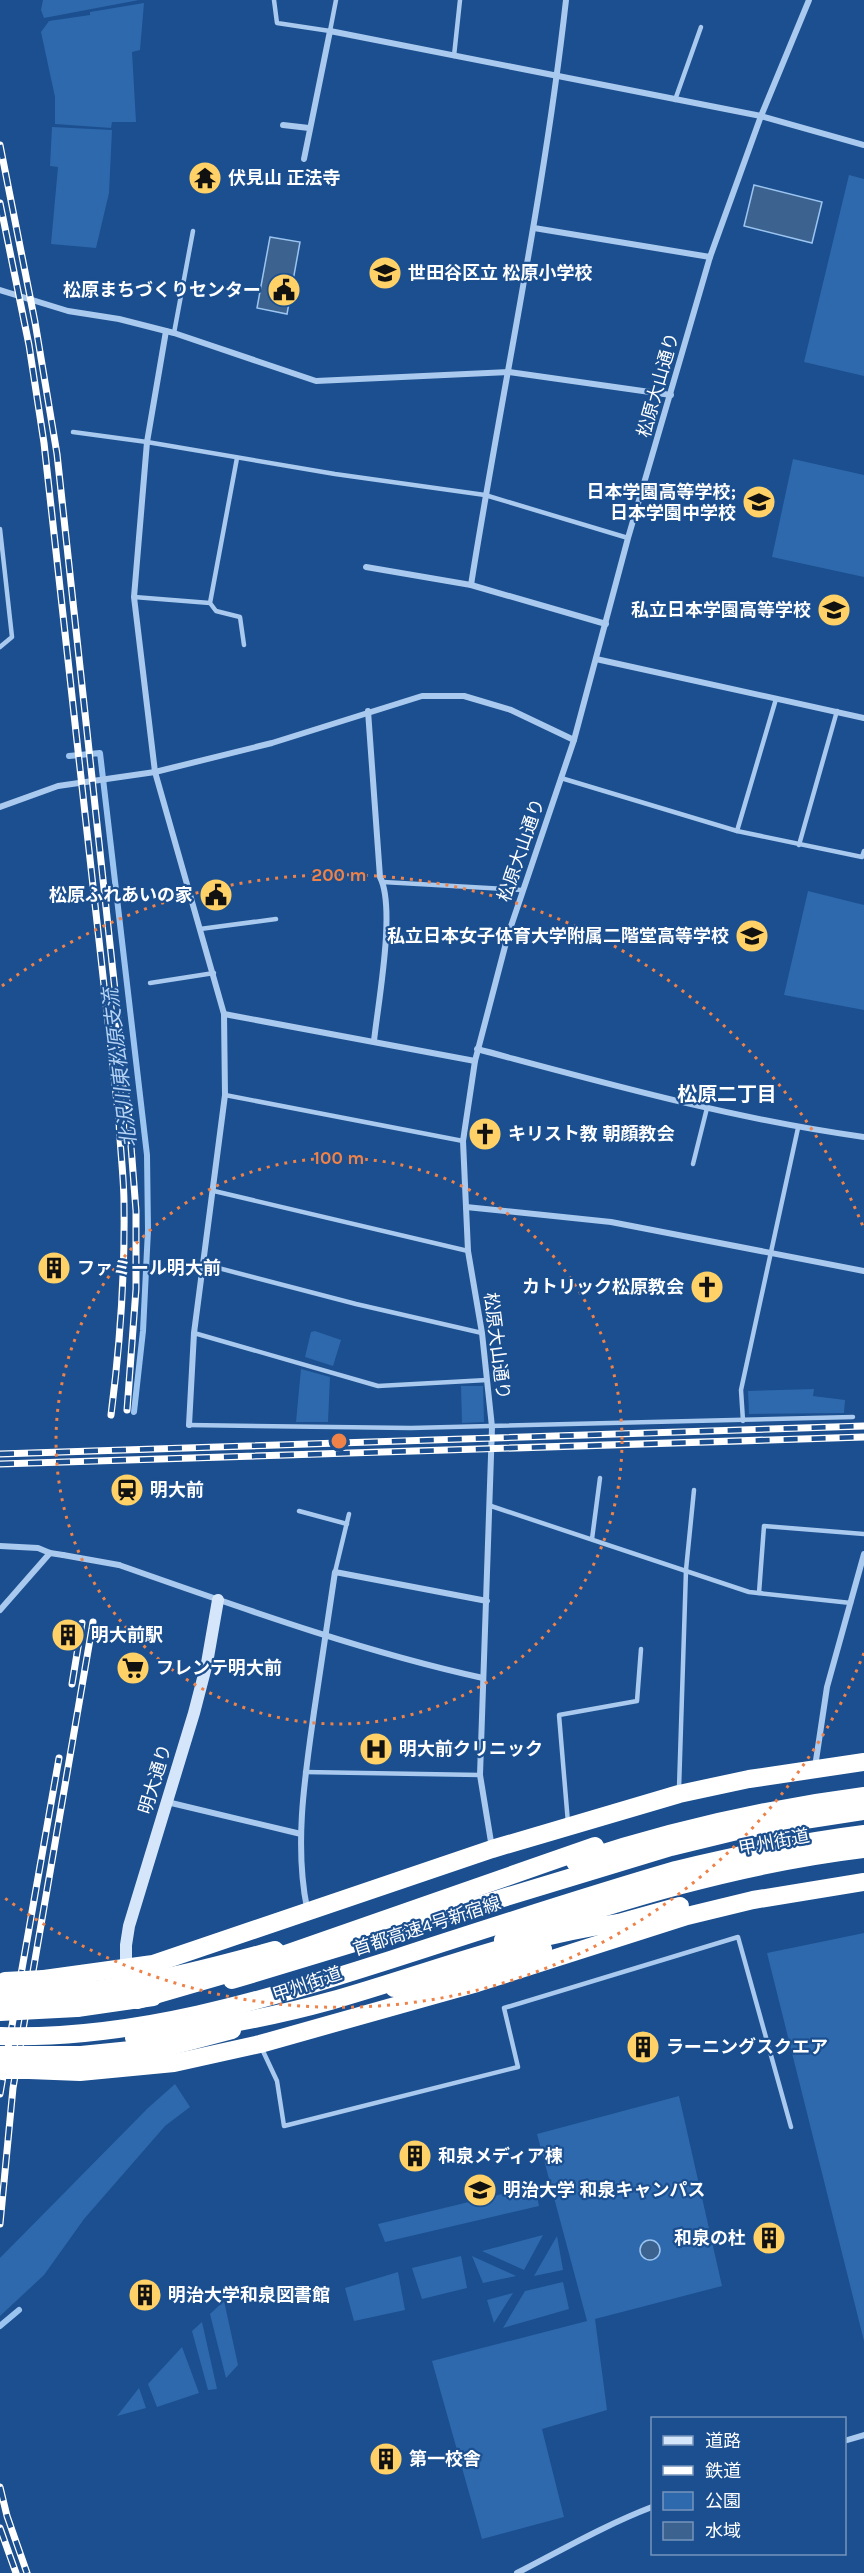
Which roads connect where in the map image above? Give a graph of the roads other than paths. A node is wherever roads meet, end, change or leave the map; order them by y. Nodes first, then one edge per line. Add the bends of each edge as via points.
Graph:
1 (274, 0) edge
2 (336, 0) edge
3 (460, 0) edge
4 (566, 0) edge
5 (809, 0) edge
6 (701, 27) dead end
7 (330, 32) junction
8 (454, 56) junction
9 (558, 76) junction
10 (675, 100) junction
11 (761, 116) junction
12 (283, 125) dead end
13 (309, 128) junction
14 (864, 145) edge
15 (304, 159) dead end
16 (534, 228) junction
17 (193, 231) dead end
18 (710, 257) junction
19 (0, 290) edge
20 (166, 331) junction
21 (174, 333) junction
22 (509, 372) junction
23 (671, 395) junction
24 (73, 432) dead end
25 (147, 442) junction
26 (237, 458) junction
27 (485, 495) junction
28 (0, 529) edge
29 (0, 535) edge
30 (628, 538) junction
31 (366, 567) dead end
32 (471, 585) junction
33 (134, 597) junction
34 (210, 603) junction
35 (606, 624) junction
36 (244, 645) dead end
37 (0, 647) edge
38 (596, 659) junction
39 (776, 699) junction
40 (369, 711) junction
41 (837, 711) junction
42 (864, 718) edge
43 (574, 740) junction
44 (155, 772) junction
45 (561, 778) junction
46 (0, 805) edge
47 (737, 831) junction
48 (799, 845) junction
49 (864, 851) edge
50 (383, 882) junction
51 (522, 890) junction
52 (276, 919) dead end
53 (200, 929) junction
54 (214, 973) junction
55 (150, 983) dead end
56 (224, 1014) junction
57 (374, 1041) junction
58 (477, 1049) junction
59 (475, 1061) junction
60 (225, 1095) junction
61 (707, 1108) junction
62 (798, 1128) junction
63 (864, 1137) edge
64 (463, 1141) junction
65 (693, 1164) dead end
66 (214, 1191) junction
67 (466, 1207) junction
68 (468, 1251) junction
69 (771, 1253) junction
70 (203, 1264) junction
71 (864, 1271) edge
72 (194, 1333) junction
73 (482, 1333) junction
74 (487, 1380) junction
75 (853, 1418) dead end
76 (743, 1421) junction
77 (189, 1425) joint
78 (492, 1427) junction
79 (600, 1478) dead end
80 (694, 1490) dead end
81 (490, 1506) junction
82 (298, 1511) dead end
83 (349, 1514) dead end
84 (347, 1524) junction
85 (864, 1534) edge
86 (592, 1539) junction
87 (0, 1546) edge
88 (50, 1553) junction
89 (864, 1554) edge
90 (686, 1570) junction
91 (335, 1572) junction
92 (759, 1593) junction
93 (218, 1600) junction
94 (486, 1601) junction
95 (851, 1603) junction
96 (0, 1610) edge
97 (326, 1634) junction
98 (640, 1649) dead end
99 (483, 1678) junction
100 (864, 1762) edge
101 (815, 1768) junction
102 (305, 1772) junction
103 (864, 1774) edge
104 (480, 1775) junction
105 (864, 1787) edge
106 (679, 1794) junction
107 (864, 1796) edge
108 (167, 1802) junction
109 (864, 1811) edge
110 (568, 1826) junction
111 (301, 1834) junction
112 (864, 1834) edge
113 (492, 1849) junction
114 (864, 1849) edge
115 (864, 1857) edge
116 (864, 1870) edge
117 (864, 1882) edge
118 (308, 1911) junction
119 (126, 1968) junction
120 (43, 1987) junction
121 (2, 1993) edge
122 (137, 2000) junction
123 (0, 2039) edge
124 (260, 2044) junction
125 (0, 2055) edge
126 (30, 2063) junction
127 (0, 2070) edge
128 (790, 2127) dead end
129 (864, 2435) edge
130 (846, 2440) edge
131 (651, 2507) edge
132 (516, 2573) edge

1 - 7 lane via 277,23
2 - 7 lane
3 - 8 lane
4 - 9 street
5 - 11 street, 松原大山通り
6 - 10 lane
7 - 8 street
7 - 13 street
8 - 9 street
9 - 10 street
9 - 16 street
10 - 11 street
11 - 14 street
11 - 18 street, 松原大山通り
12 - 13 street
13 - 15 street
16 - 18 street
16 - 22 street
17 - 21 lane
18 - 23 street, 松原大山通り
19 - 20 street via 68,311
20 - 21 street
20 - 25 street
21 - 22 street via 316,381
22 - 23 street
22 - 27 street
23 - 30 street, 松原大山通り
24 - 25 lane
25 - 26 lane
25 - 33 street
26 - 27 lane
26 - 34 lane
27 - 30 lane
27 - 32 street
28 - 29 lane
29 - 37 lane via 12,637
30 - 35 street, 松原大山通り
31 - 32 street
32 - 35 street
33 - 34 lane
33 - 44 street
34 - 36 lane via 216,611 240,616
35 - 38 street, 松原大山通り
38 - 39 street
38 - 43 street, 松原大山通り
39 - 41 street
39 - 47 lane
40 - 43 street via 422,696 464,696 511,710
40 - 44 street via 272,743
40 - 50 street
41 - 42 street
41 - 48 lane
43 - 45 street, 松原大山通り
44 - 46 street via 58,786
44 - 53 street
45 - 47 lane
45 - 51 street, 松原大山通り
47 - 48 lane
48 - 49 lane via 862,857
50 - 51 lane
50 - 57 street via 385,951
51 - 58 street, 松原大山通り
52 - 53 lane
53 - 54 street
54 - 55 lane
54 - 56 street
56 - 57 street
56 - 60 street
57 - 59 street
58 - 59 street, 松原大山通り
58 - 61 street
59 - 64 street, 松原大山通り
60 - 64 lane
60 - 66 street
61 - 62 street
61 - 65 lane
62 - 63 street
62 - 69 lane
64 - 67 street, 松原大山通り
66 - 68 lane
66 - 70 street
67 - 68 street, 松原大山通り
67 - 69 street via 610,1222
68 - 73 street, 松原大山通り
69 - 71 street
69 - 76 lane via 741,1390
70 - 72 street
70 - 73 lane
72 - 74 lane via 378,1386
72 - 77 street
73 - 74 street, 松原大山通り
74 - 78 street, 松原大山通り
75 - 76 lane
76 - 78 lane
77 - 78 lane
78 - 81 street, 松原大山通り
79 - 86 lane
80 - 90 lane
81 - 86 lane
81 - 94 street, 松原大山通り
82 - 84 lane
83 - 84 lane
84 - 91 lane
85 - 92 lane via 764,1526
86 - 90 lane
87 - 88 street via 38,1548
88 - 93 street, bridge via 119,1565
88 - 96 street
89 - 95 street
90 - 92 lane
90 - 106 lane
91 - 94 street
91 - 97 street
92 - 95 lane
93 - 97 street
93 - 108 street, 明大通り via 207,1663
94 - 99 street, 松原大山通り
95 - 101 street via 827,1687
97 - 99 street via 425,1665
97 - 102 street
98 - 110 lane via 637,1701 559,1715
99 - 104 street, 松原大山通り
100 - 101 highway
101 - 106 highway
102 - 104 lane
102 - 111 street
103 - 118 highway via 732,1794 410,1886
104 - 113 street, 松原大山通り
105 - 122 highway, bridge via 746,1806 654,1828 237,1971
106 - 110 highway
107 - 120 highway, 甲州街道 via 736,1816 664,1834 488,1889 155,1980 75,1993
108 - 111 street
108 - 119 street, 明大通り via 129,1926
109 - 122 highway, 首都高速4号新宿線, bridge via 741,1830 671,1847 292,1964 190,1991
110 - 113 highway
111 - 118 street
112 - 123 highway, 首都高速4号新宿線, bridge via 743,1853 676,1870 246,2005 141,2025
113 - 118 highway
114 - 126 highway, 甲州街道 via 749,1867 615,1902 253,2025 171,2046
115 - 124 highway via 748,1874 615,1911
116 - 123 highway, bridge via 752,1887 619,1923 566,1932 253,2020 189,2032 79,2042
117 - 124 highway via 753,1900 687,1916 477,1983
118 - 119 highway via 153,1964
119 - 120 highway
120 - 121 highway, 甲州街道, bridge
121 - 122 highway, 首都高速4号新宿線, bridge via 77,2008
124 - 126 highway via 174,2063 80,2072
124 - 128 lane via 277,2080 284,2126 518,2067 504,2008 738,1936
125 - 126 highway, 甲州街道, bridge
126 - 127 highway, bridge
129 - 130 street
131 - 132 street via 581,2538

